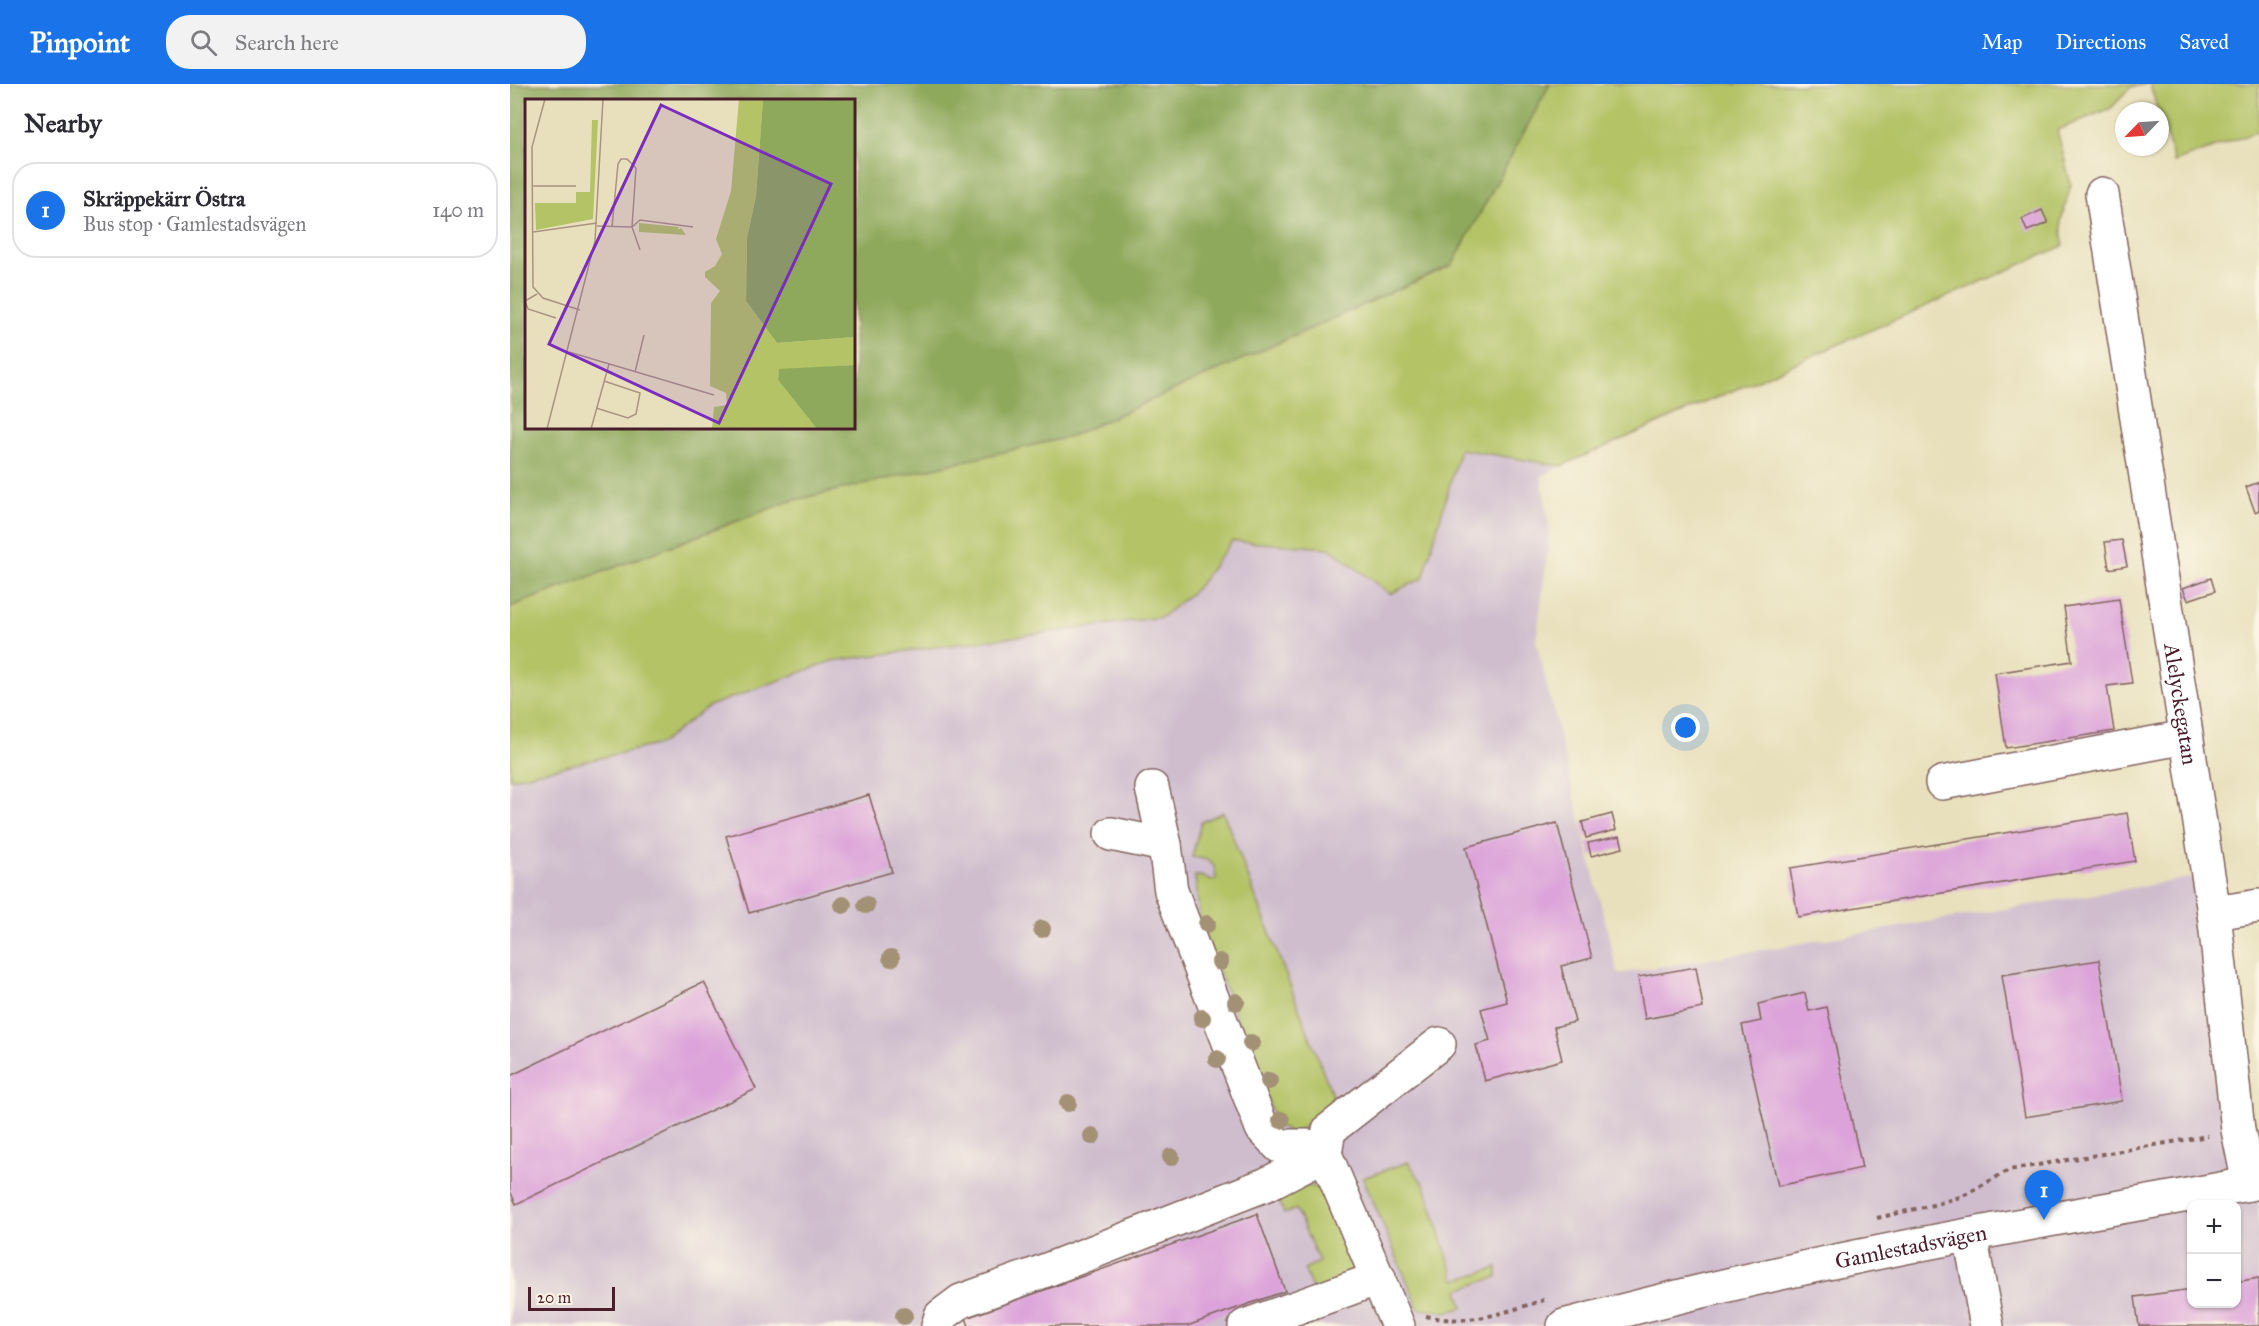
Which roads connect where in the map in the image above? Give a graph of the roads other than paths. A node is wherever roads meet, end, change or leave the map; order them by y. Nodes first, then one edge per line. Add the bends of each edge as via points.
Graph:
1 (2102, 194) dead end
2 (2186, 737) junction
3 (1942, 783) dead end
4 (1152, 788) dead end
5 (1111, 834) dead end
6 (1165, 845) junction
7 (2259, 906) edge
8 (2214, 914) junction
9 (1438, 1044) dead end
10 (1325, 1154) junction
11 (2254, 1183) edge
12 (1970, 1235) junction
13 (1378, 1278) junction
14 (1558, 1312) edge
15 (1398, 1325) edge
16 (938, 1326) edge
17 (1245, 1326) edge
18 (1987, 1326) edge

1 - 2 street, Alelyckegatan
2 - 3 street
2 - 8 street, Alelyckegatan
4 - 6 street
5 - 6 street
6 - 10 street via 1171,891 1262,1128 1280,1146 1308,1146
7 - 8 street
8 - 11 street, Alelyckegatan via 2238,1130
9 - 10 street via 1329,1131
10 - 13 street
10 - 16 street via 1268,1184 961,1301 941,1317
11 - 12 street, Gamlestadsvägen
12 - 14 street, Gamlestadsvägen via 1667,1299
12 - 18 street
13 - 15 street
13 - 17 street

